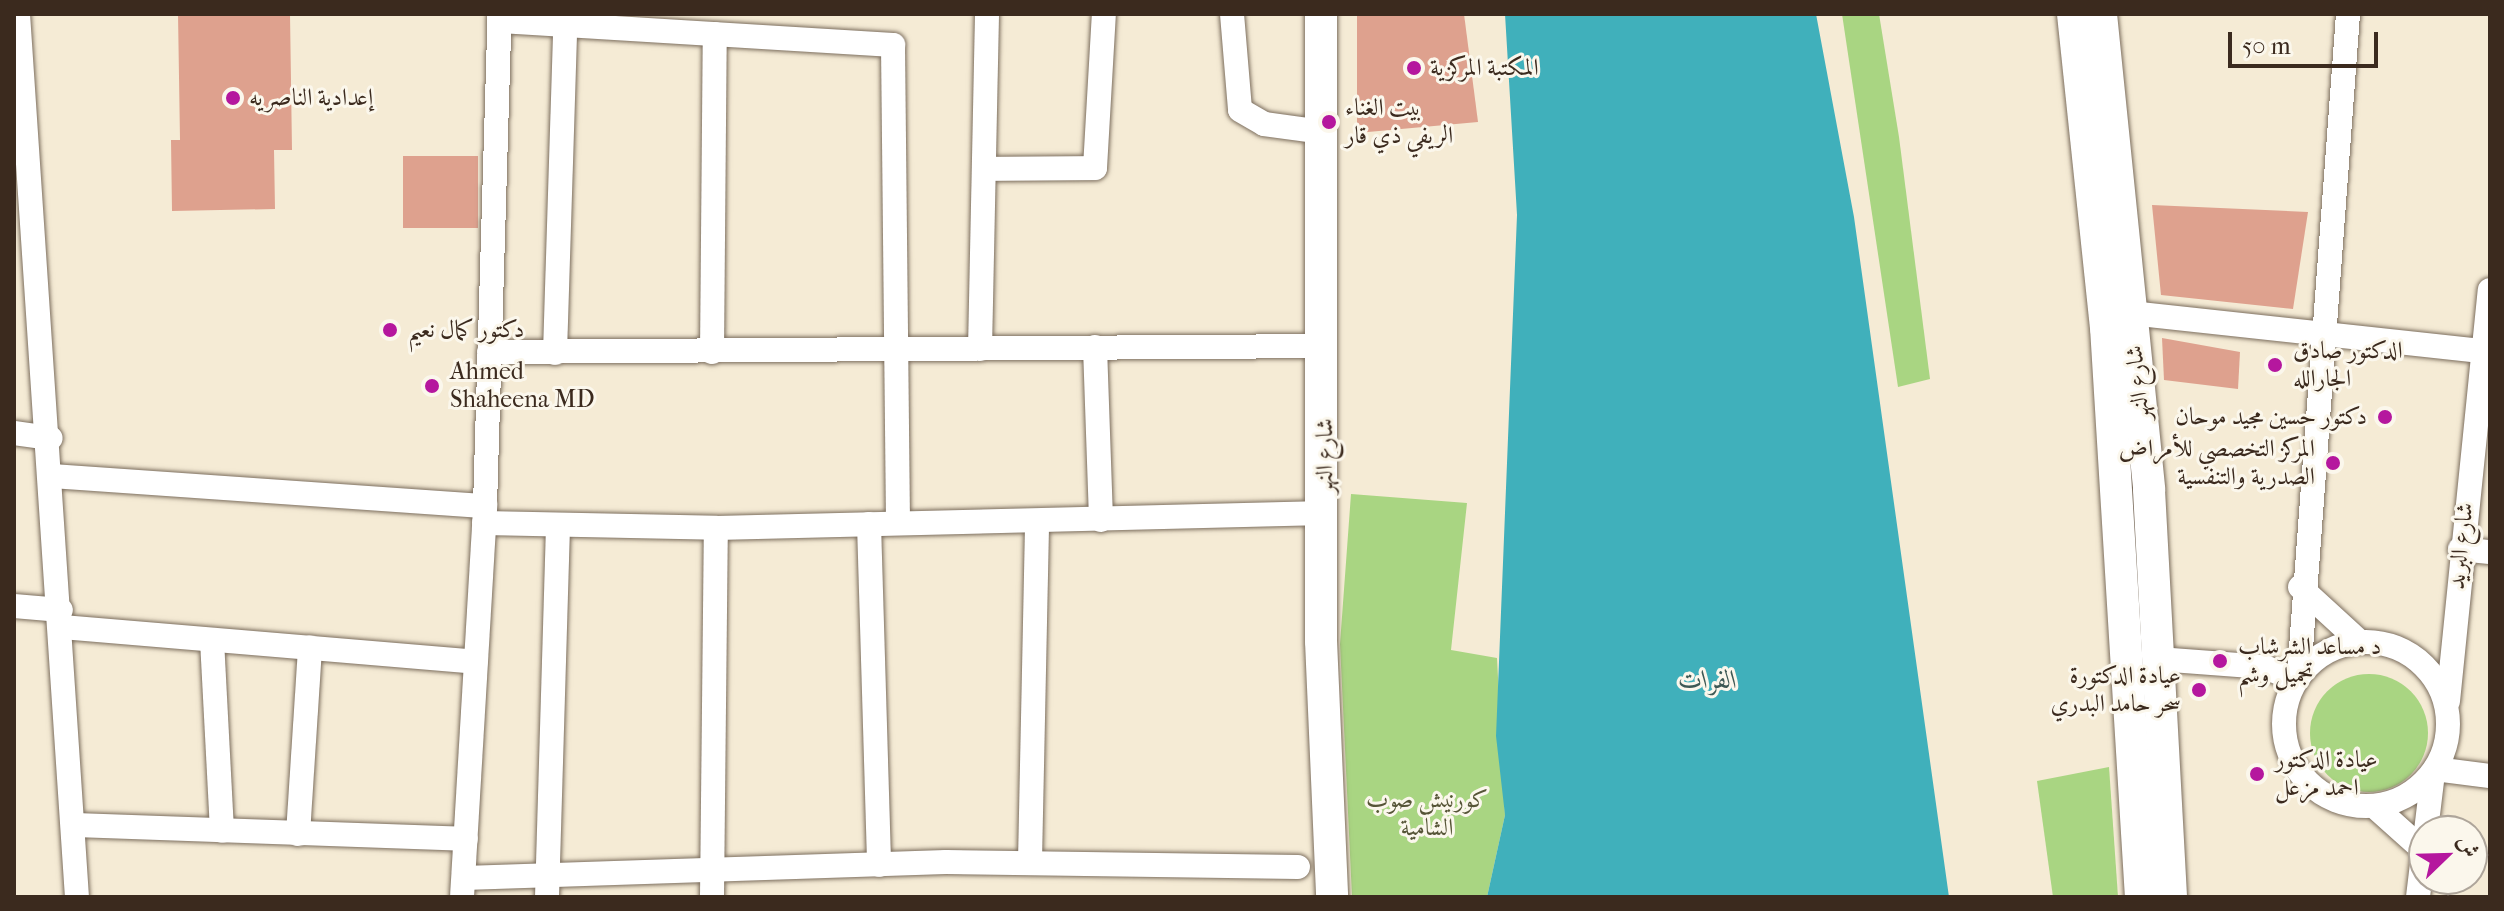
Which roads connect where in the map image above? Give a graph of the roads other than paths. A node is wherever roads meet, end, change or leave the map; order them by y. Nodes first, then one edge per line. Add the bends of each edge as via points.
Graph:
1 (18, 14) edge
2 (987, 14) edge
3 (1104, 14) edge
4 (1232, 14) edge
5 (1321, 14) edge
6 (2073, 14) edge
7 (2101, 14) edge
8 (2348, 14) edge
9 (500, 18) edge
10 (565, 28) junction
11 (715, 34) junction
12 (19, 120) edge
13 (1323, 132) junction
14 (984, 169) junction
15 (2490, 290) edge
16 (2131, 313) junction
17 (2320, 334) junction
18 (1325, 346) junction
19 (1095, 347) junction
20 (894, 348) junction
21 (980, 349) junction
22 (489, 352) junction
23 (712, 352) junction
24 (2487, 352) edge
25 (555, 353) junction
26 (14, 433) edge
27 (51, 438) junction
28 (53, 476) junction
29 (1325, 513) junction
30 (484, 514) junction
31 (1101, 520) junction
32 (1037, 521) junction
33 (898, 523) junction
34 (869, 524) junction
35 (558, 528) junction
36 (716, 528) junction
37 (2460, 549) junction
38 (2490, 552) edge
39 (2300, 587) junction
40 (14, 606) edge
41 (62, 619) junction
42 (212, 640) junction
43 (2359, 641) junction
44 (310, 647) junction
45 (2158, 659) junction
46 (476, 662) junction
47 (2297, 677) junction
48 (2447, 708) junction
49 (2434, 771) junction
50 (2490, 776) edge
51 (2374, 806) junction
52 (2427, 815) edge
53 (73, 825) junction
54 (222, 831) junction
55 (298, 834) junction
56 (2408, 836) edge
57 (466, 839) junction
58 (1030, 861) junction
59 (879, 865) junction
60 (1298, 867) dead end
61 (712, 886) edge
62 (463, 887) edge
63 (548, 887) edge
64 (77, 897) edge
65 (1332, 897) edge
66 (2141, 897) edge
67 (2171, 897) edge

1 - 12 street
2 - 14 street
3 - 14 street via 1095,168
4 - 13 street via 1240,110 1264,124
5 - 13 main road, شارع النهر
6 - 66 main road, شارع النهر via 2106,327
7 - 16 main road, شارع النهر
8 - 17 street
9 - 10 street
9 - 22 street
10 - 11 street
10 - 25 street
11 - 20 street via 893,45
11 - 23 street
12 - 27 street
13 - 18 main road, شارع النهر
14 - 21 street
15 - 24 street, شارع البريد
16 - 17 street
16 - 45 main road, شارع النهر
17 - 24 street
17 - 39 street
18 - 19 street
18 - 29 main road, شارع النهر
19 - 21 street
19 - 31 street
20 - 21 street
20 - 23 street
20 - 33 street
22 - 25 street
22 - 30 street
23 - 25 street
24 - 37 street, شارع البريد
26 - 27 street
27 - 28 street
28 - 30 street
28 - 41 street
29 - 31 street
29 - 65 main road, شارع النهر via 1321,641
30 - 35 street
30 - 46 street
31 - 32 street
32 - 33 street
32 - 58 street
33 - 34 street
34 - 36 street
34 - 59 street
35 - 36 street
35 - 63 street
36 - 61 street
37 - 38 street
37 - 48 street, شارع البريد
39 - 43 street
39 - 47 street
40 - 41 street
41 - 42 street
41 - 53 street
42 - 44 street
42 - 54 street
43 - 47 street via 2325,651
43 - 48 street via 2383,642 2425,665
44 - 46 street
44 - 55 street
45 - 47 street via 2265,667
45 - 67 main road, شارع النهر
46 - 57 street
47 - 51 street via 2283,721 2300,774 2329,798
48 - 49 street via 2448,731
49 - 50 street
49 - 51 street via 2396,801
49 - 52 street
51 - 56 street
53 - 54 street
53 - 64 street
54 - 55 street
55 - 57 street
57 - 62 street
58 - 59 street
58 - 60 street
59 - 61 street
61 - 63 street
62 - 63 street

